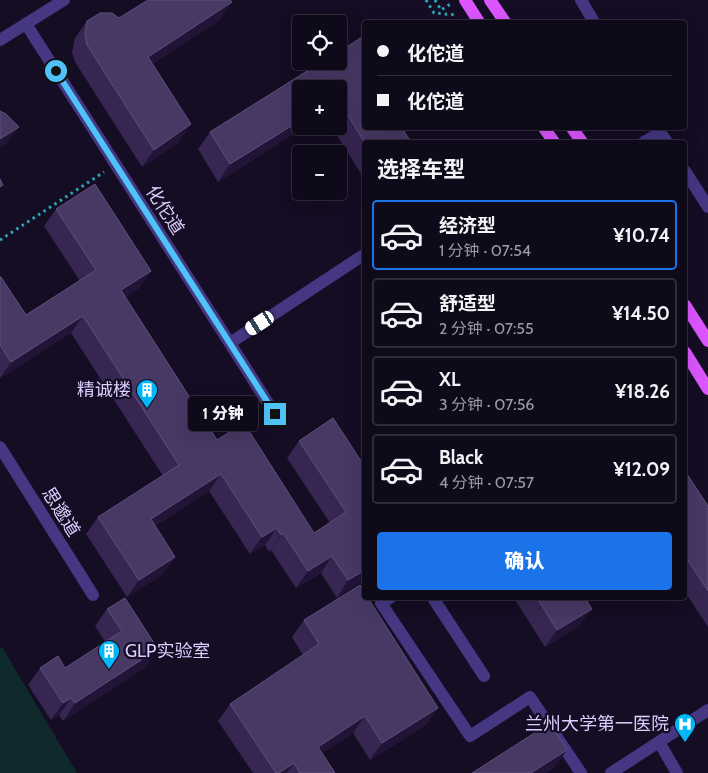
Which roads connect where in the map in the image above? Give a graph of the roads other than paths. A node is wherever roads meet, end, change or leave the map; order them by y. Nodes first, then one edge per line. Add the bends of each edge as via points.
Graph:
1 (64, 0) edge
2 (464, 0) edge
3 (490, 0) edge
4 (581, 0) edge
5 (477, 19) edge
6 (504, 20) edge
7 (593, 20) edge
8 (26, 24) junction
9 (0, 40) edge
10 (661, 134) edge
11 (648, 140) edge
12 (687, 174) edge
13 (708, 207) edge
14 (362, 256) edge
15 (687, 308) edge
16 (708, 341) edge
17 (230, 343) junction
18 (687, 355) edge
19 (708, 389) edge
20 (275, 414) dead end
21 (0, 448) edge
22 (93, 595) dead end
23 (386, 600) edge
24 (434, 600) edge
25 (484, 676) dead end
26 (708, 710) edge
27 (659, 742) junction
28 (581, 773) edge
29 (610, 773) edge
30 (677, 773) edge

1 - 8 street
2 - 5 main road
3 - 6 main road
4 - 7 street
8 - 9 street
8 - 17 street, 化佗道
10 - 11 street
12 - 13 street
14 - 17 street
15 - 16 main road
17 - 20 street, 化佗道
18 - 19 main road
21 - 22 street, 思邈道
23 - 28 street via 381,603 470,736 530,697
24 - 25 street
26 - 27 street
27 - 29 street
27 - 30 street

